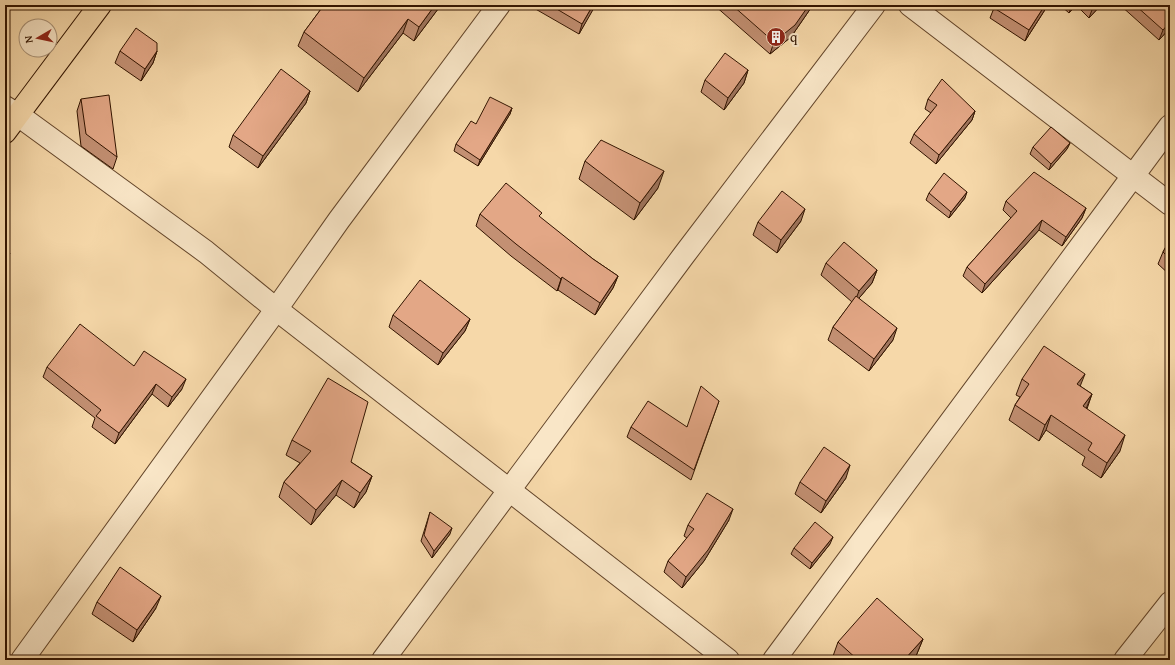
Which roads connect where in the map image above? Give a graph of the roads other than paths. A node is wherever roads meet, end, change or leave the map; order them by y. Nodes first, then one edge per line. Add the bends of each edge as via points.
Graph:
1 (100, 5) edge
2 (499, 5) edge
3 (874, 5) edge
4 (910, 5) edge
5 (9, 118) edge
6 (1170, 126) edge
7 (1133, 176) junction
8 (1170, 204) edge
9 (276, 309) junction
10 (510, 490) junction
11 (1170, 603) edge
12 (22, 660) edge
13 (384, 660) edge
14 (728, 660) edge
15 (774, 660) edge
16 (1125, 660) edge

1 - 5 main road
2 - 9 street
3 - 10 street
4 - 7 street
5 - 9 street via 206,252
6 - 7 street
7 - 8 street
7 - 15 street
9 - 10 street
9 - 12 street
10 - 13 street
10 - 14 street
11 - 16 street

